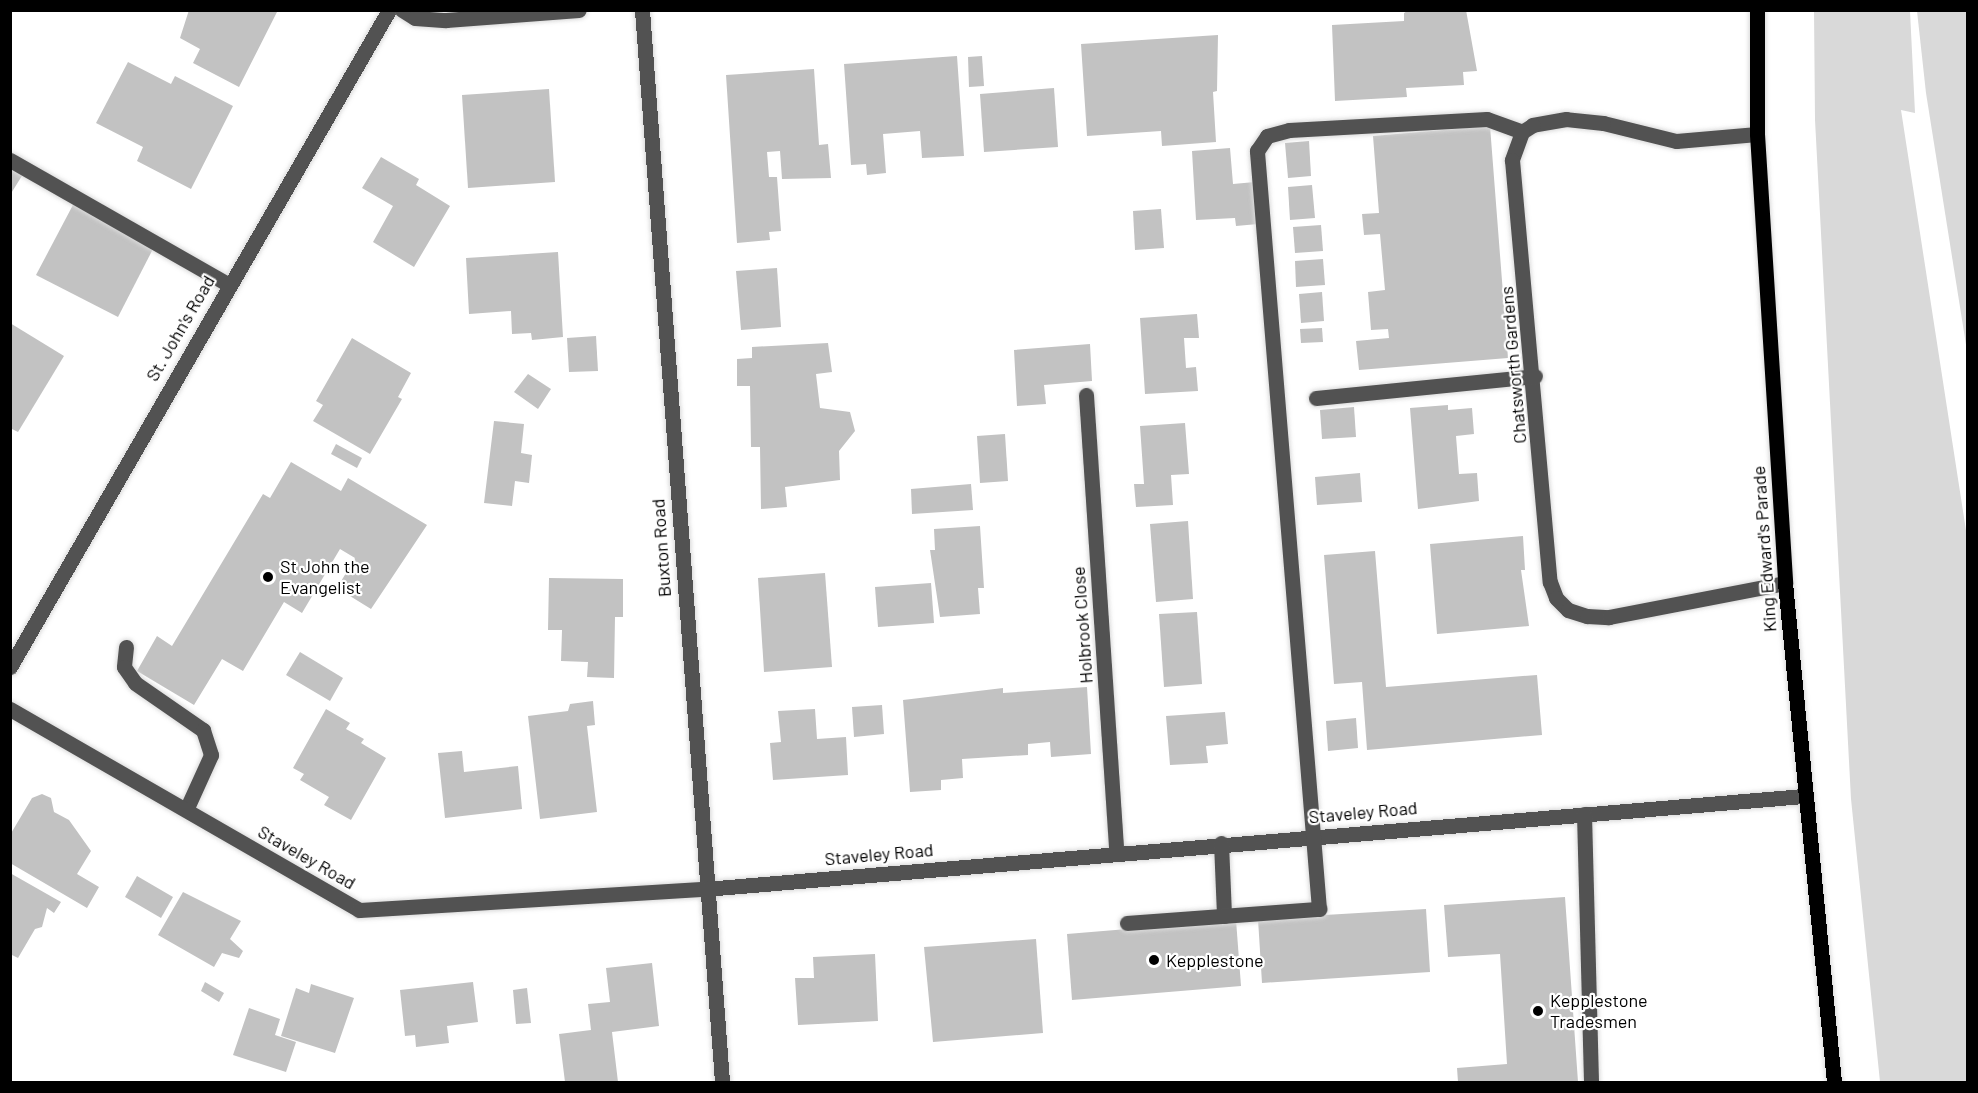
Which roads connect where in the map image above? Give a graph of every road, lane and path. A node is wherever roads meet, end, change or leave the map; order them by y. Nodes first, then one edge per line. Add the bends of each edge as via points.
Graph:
1 (389, 10) edge
2 (402, 10) edge
3 (579, 10) edge
4 (642, 10) edge
5 (1757, 10) edge
6 (1522, 132) junction
7 (1757, 134) junction
8 (10, 160) edge
9 (227, 284) junction
10 (1535, 376) junction
11 (1086, 394) dead end
12 (1316, 398) dead end
13 (1785, 583) junction
14 (126, 647) dead end
15 (10, 667) edge
16 (10, 709) edge
17 (1803, 796) junction
18 (186, 810) junction
19 (1584, 814) junction
20 (1315, 836) junction
21 (1221, 843) junction
22 (1116, 852) junction
23 (705, 889) junction
24 (1224, 916) junction
25 (1127, 923) dead end
26 (722, 1083) edge
27 (1591, 1083) edge
28 (1834, 1083) edge

1 - 9 street, St. John's Road
2 - 3 street via 415,18 446,20
4 - 23 street, Buxton Road
5 - 7 main road, King Edward's Parade
6 - 7 street via 1533,125 1566,119 1603,123 1676,141
6 - 10 street, Chatsworth Gardens via 1512,160
6 - 20 street via 1488,119 1301,129 1267,136 1257,151
7 - 13 main road, King Edward's Parade
8 - 9 street
9 - 15 street, St. John's Road
10 - 12 street
10 - 13 street, Chatsworth Gardens via 1550,582 1556,598 1568,610 1609,617
11 - 22 street, Holbrook Close
13 - 17 main road, King Edward's Parade
14 - 18 street via 124,667 135,683 203,730 211,755
16 - 18 street, Staveley Road
17 - 19 street, Staveley Road
17 - 28 main road, King Edward's Parade
18 - 23 street, Staveley Road via 359,910
19 - 20 street, Staveley Road
19 - 27 street
20 - 21 street, Staveley Road
20 - 24 street via 1320,909
21 - 22 street, Staveley Road
21 - 24 street
22 - 23 street, Staveley Road
23 - 26 street, Buxton Road
24 - 25 street

